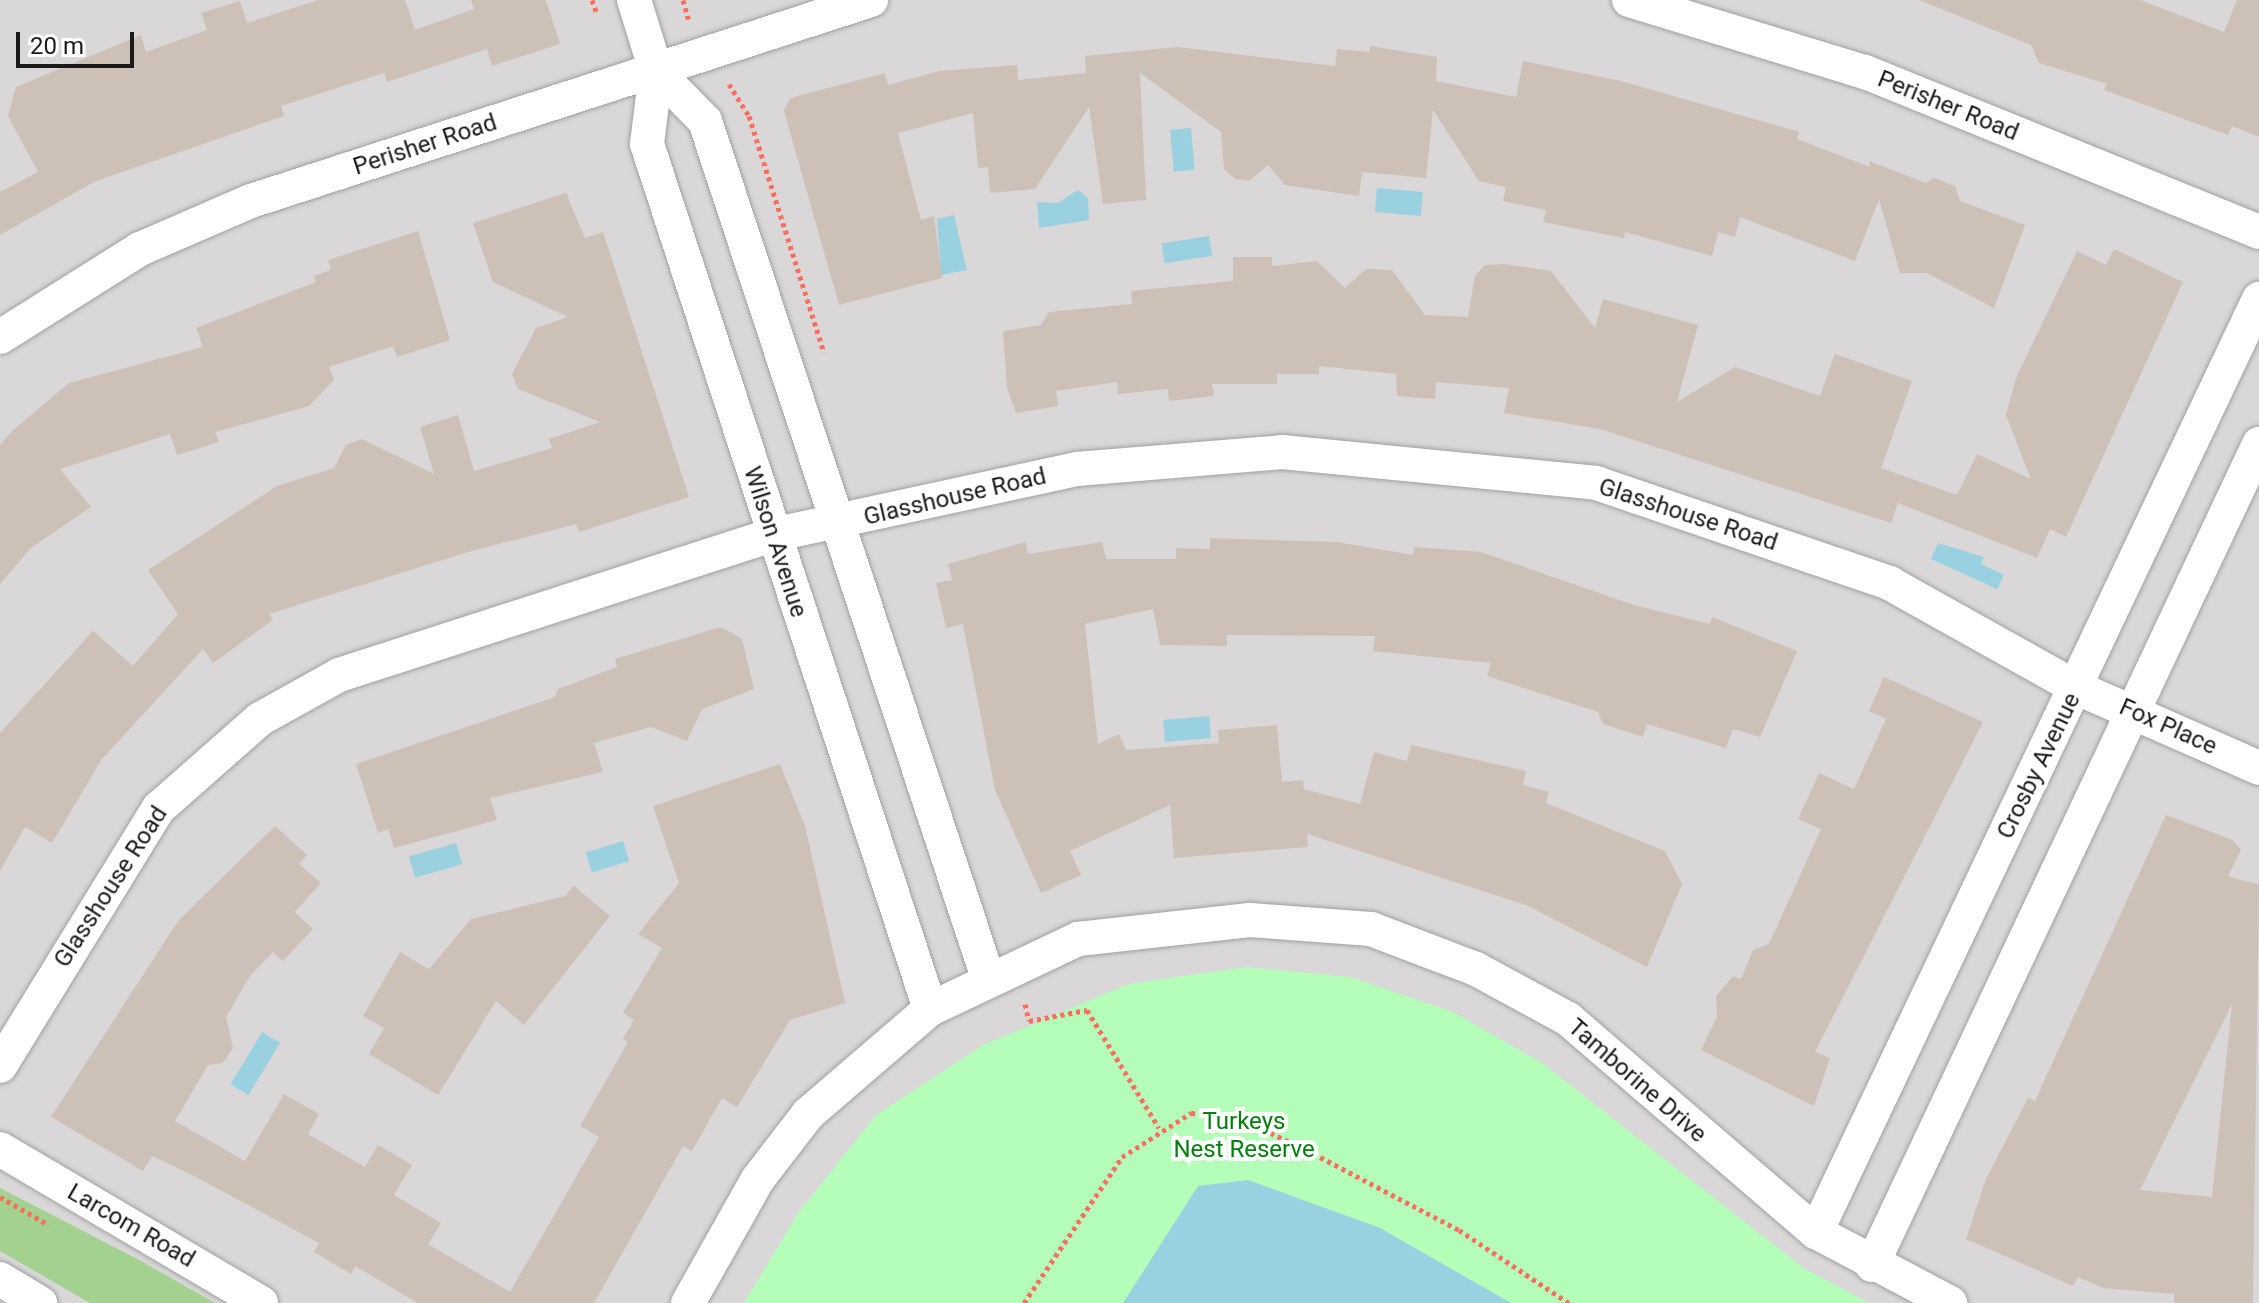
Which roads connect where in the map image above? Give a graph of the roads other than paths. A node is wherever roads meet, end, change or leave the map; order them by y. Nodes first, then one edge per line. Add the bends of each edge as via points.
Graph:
1 (634, 0) edge
2 (871, 0) edge
3 (1629, 0) edge
4 (656, 71) junction
5 (2259, 232) edge
6 (2259, 299) edge
7 (0, 337) edge
8 (2259, 444) edge
9 (837, 524) junction
10 (772, 535) junction
11 (2077, 688) junction
12 (2133, 710) junction
13 (2259, 768) edge
14 (988, 978) junction
15 (930, 1009) junction
16 (0, 1066) edge
17 (0, 1149) edge
18 (1816, 1232) junction
19 (1872, 1265) junction
20 (0, 1279) edge
21 (40, 1303) edge
22 (261, 1303) edge
23 (688, 1303) edge
24 (1950, 1303) edge

1 - 4 street, Wilson Avenue
2 - 4 street, Perisher Road
3 - 5 street, Perisher Road via 1865,72
4 - 7 street, Perisher Road via 251,201 140,249
4 - 9 street, Wilson Avenue via 705,121
4 - 10 street, Wilson Avenue via 647,144
6 - 11 street, Crosby Avenue
8 - 12 street
9 - 10 street, Glasshouse Road
9 - 11 street, Glasshouse Road via 1077,469 1282,452 1596,483 1889,583
9 - 14 street, Wilson Avenue
10 - 15 street, Wilson Avenue
10 - 16 street, Glasshouse Road via 339,675 260,719 159,808
11 - 12 street, Fox Place
11 - 18 street, Crosby Avenue
12 - 13 street, Fox Place
12 - 19 street
14 - 15 street, Tamborine Drive
14 - 18 street, Tamborine Drive via 1078,939 1151,926 1250,920 1371,929 1476,969 1568,1019
15 - 23 street, Tamborine Drive via 808,1114 758,1179
17 - 22 street, Larcom Road
18 - 19 street, Tamborine Drive
19 - 24 street, Tamborine Drive
20 - 21 street

